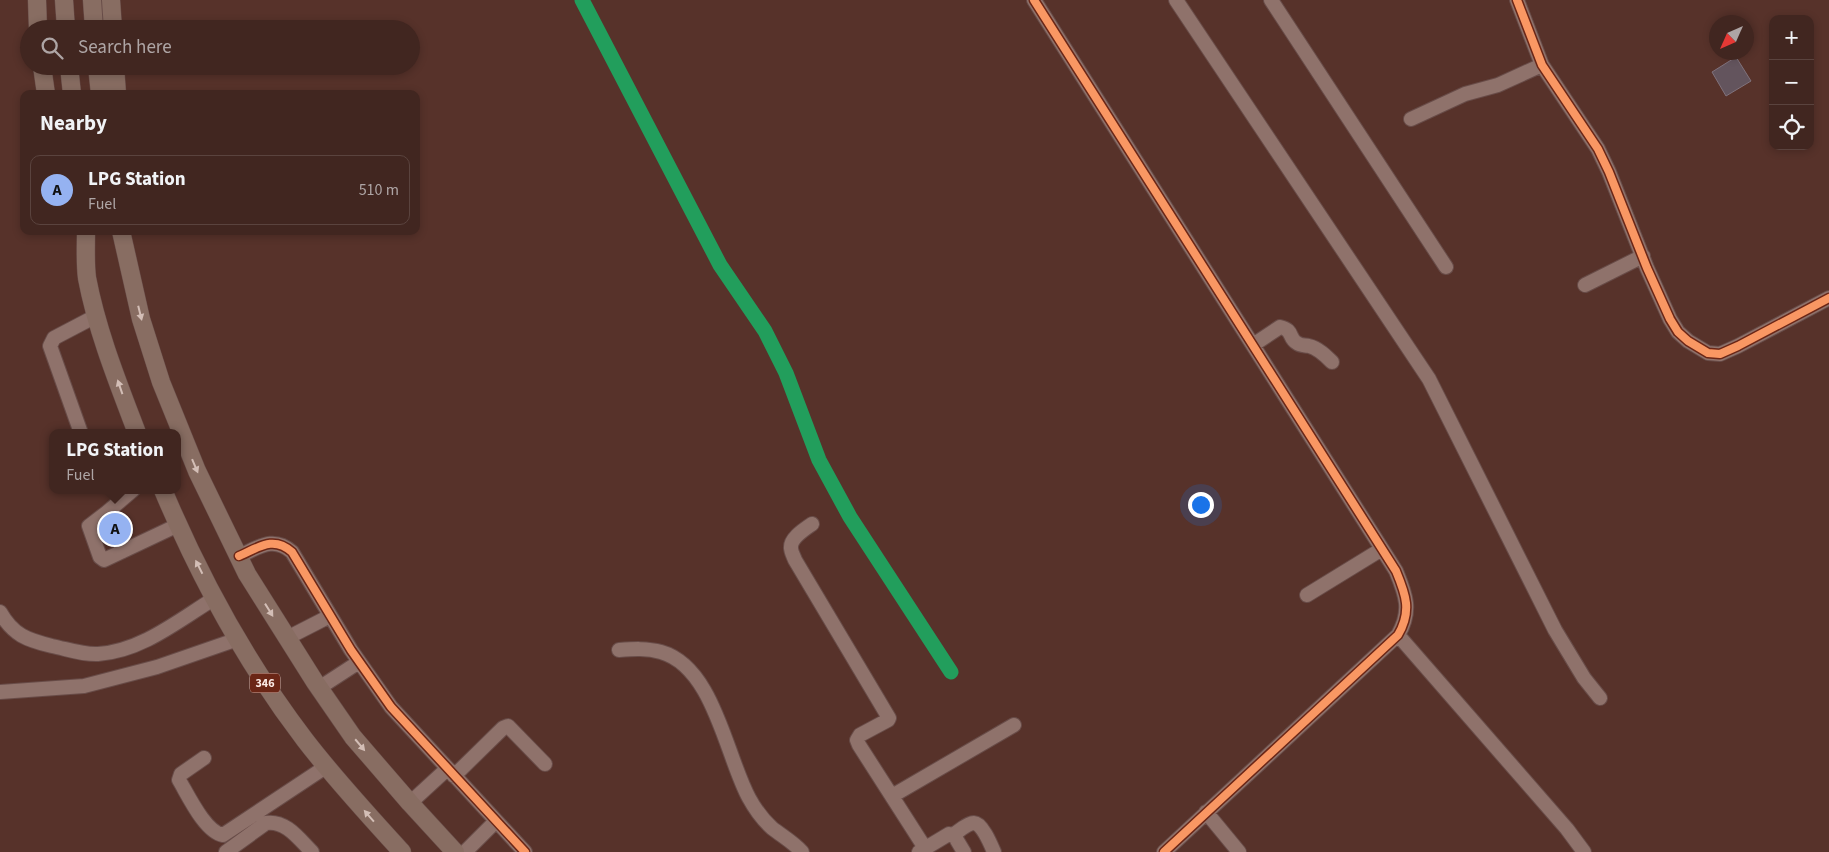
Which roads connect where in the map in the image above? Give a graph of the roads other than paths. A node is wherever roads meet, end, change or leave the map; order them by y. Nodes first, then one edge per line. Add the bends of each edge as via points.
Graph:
1 (37, 0) edge
2 (64, 0) edge
3 (92, 0) edge
4 (112, 0) edge
5 (1034, 0) edge
6 (1176, 0) edge
7 (1271, 0) edge
8 (1517, 0) edge
9 (38, 20) edge
10 (65, 20) edge
11 (93, 20) edge
12 (112, 20) edge
13 (1542, 65) junction
14 (43, 75) edge
15 (70, 75) edge
16 (98, 75) edge
17 (116, 75) edge
18 (45, 90) edge
19 (72, 90) edge
20 (100, 90) edge
21 (117, 90) edge
22 (1411, 119) dead end
23 (76, 235) edge
24 (86, 235) edge
25 (122, 235) edge
26 (128, 235) edge
27 (1643, 256) junction
28 (1446, 267) dead end
29 (87, 276) junction
30 (133, 283) junction
31 (1585, 285) dead end
32 (1829, 298) edge
33 (96, 316) junction
34 (1252, 345) junction
35 (1332, 362) dead end
36 (80, 429) edge
37 (136, 429) edge
38 (180, 429) edge
39 (181, 431) edge
40 (128, 494) edge
41 (165, 494) edge
42 (106, 513) junction
43 (812, 524) dead end
44 (178, 525) junction
45 (1382, 549) junction
46 (123, 551) junction
47 (238, 556) junction
48 (1307, 595) dead end
49 (215, 598) junction
50 (0, 612) edge
51 (330, 616) junction
52 (1398, 635) junction
53 (287, 638) junction
54 (238, 639) junction
55 (619, 650) dead end
56 (359, 662) junction
57 (319, 688) junction
58 (0, 692) edge
59 (1600, 698) dead end
60 (1014, 725) dead end
61 (204, 758) dead end
62 (545, 764) dead end
63 (327, 766) junction
64 (451, 772) junction
65 (892, 796) junction
66 (410, 803) junction
67 (1206, 812) junction
68 (496, 821) junction
69 (953, 835) junction
70 (921, 851) edge
71 (226, 852) edge
72 (312, 852) edge
73 (402, 852) edge
74 (455, 852) edge
75 (465, 852) edge
76 (526, 852) edge
77 (802, 852) edge
78 (964, 852) edge
79 (994, 852) edge
80 (1164, 852) edge
81 (1239, 852) edge
82 (1584, 852) edge

1 - 9 main road
2 - 10 main road
3 - 11 main road
4 - 12 main road
5 - 34 street
6 - 59 street via 1428,379 1555,630
7 - 28 street
8 - 13 street
13 - 22 street via 1498,85 1465,94
13 - 27 street via 1598,149
14 - 18 main road
15 - 19 main road
16 - 20 main road
17 - 21 main road
23 - 29 main road
24 - 29 main road
25 - 30 main road
26 - 30 main road
27 - 31 street
27 - 32 street via 1678,332 1708,353 1729,351
29 - 33 main road
30 -> 38 main road via 161,382
33 - 36 street via 54,338 50,346
37 -> 33 main road
34 - 35 street via 1280,327 1290,332 1297,343 1317,349
34 - 45 street
39 -> 47 main road
40 - 42 street
41 - 44 main road, 346
42 - 46 street
42 - 46 street via 89,526 100,557 104,560
43 - 65 street via 798,535 791,548 888,714 888,720 860,735 857,740
44 - 46 street
49 -> 44 main road, 346
45 - 48 street
45 - 52 street via 1406,595 1405,616
47 - 51 street via 271,542 286,548
47 -> 53 main road
49 - 50 street via 147,640 125,649 97,654 72,651 19,635
49 - 54 main road, 346
51 - 53 street
51 - 56 street
52 - 67 street
52 - 82 street
53 - 57 main road
54 - 58 street via 157,667 84,686
54 - 63 main road, 346 via 267,686
55 - 77 street via 640,648 661,652 683,664 705,692 748,797 764,820
56 - 57 street
56 - 64 street via 391,707
57 -> 66 main road via 353,737
60 - 65 street
61 - 63 street via 181,774 179,780 201,818 223,835
62 - 64 street via 508,726
73 -> 63 main road, 346
64 - 66 street
64 - 68 street
65 - 70 street
66 - 74 main road
67 - 80 street
67 - 81 street
68 - 75 street
68 - 76 street
69 - 70 street via 948,834
69 - 78 street
69 - 79 street via 977,824
71 - 72 street via 270,822 281,824

